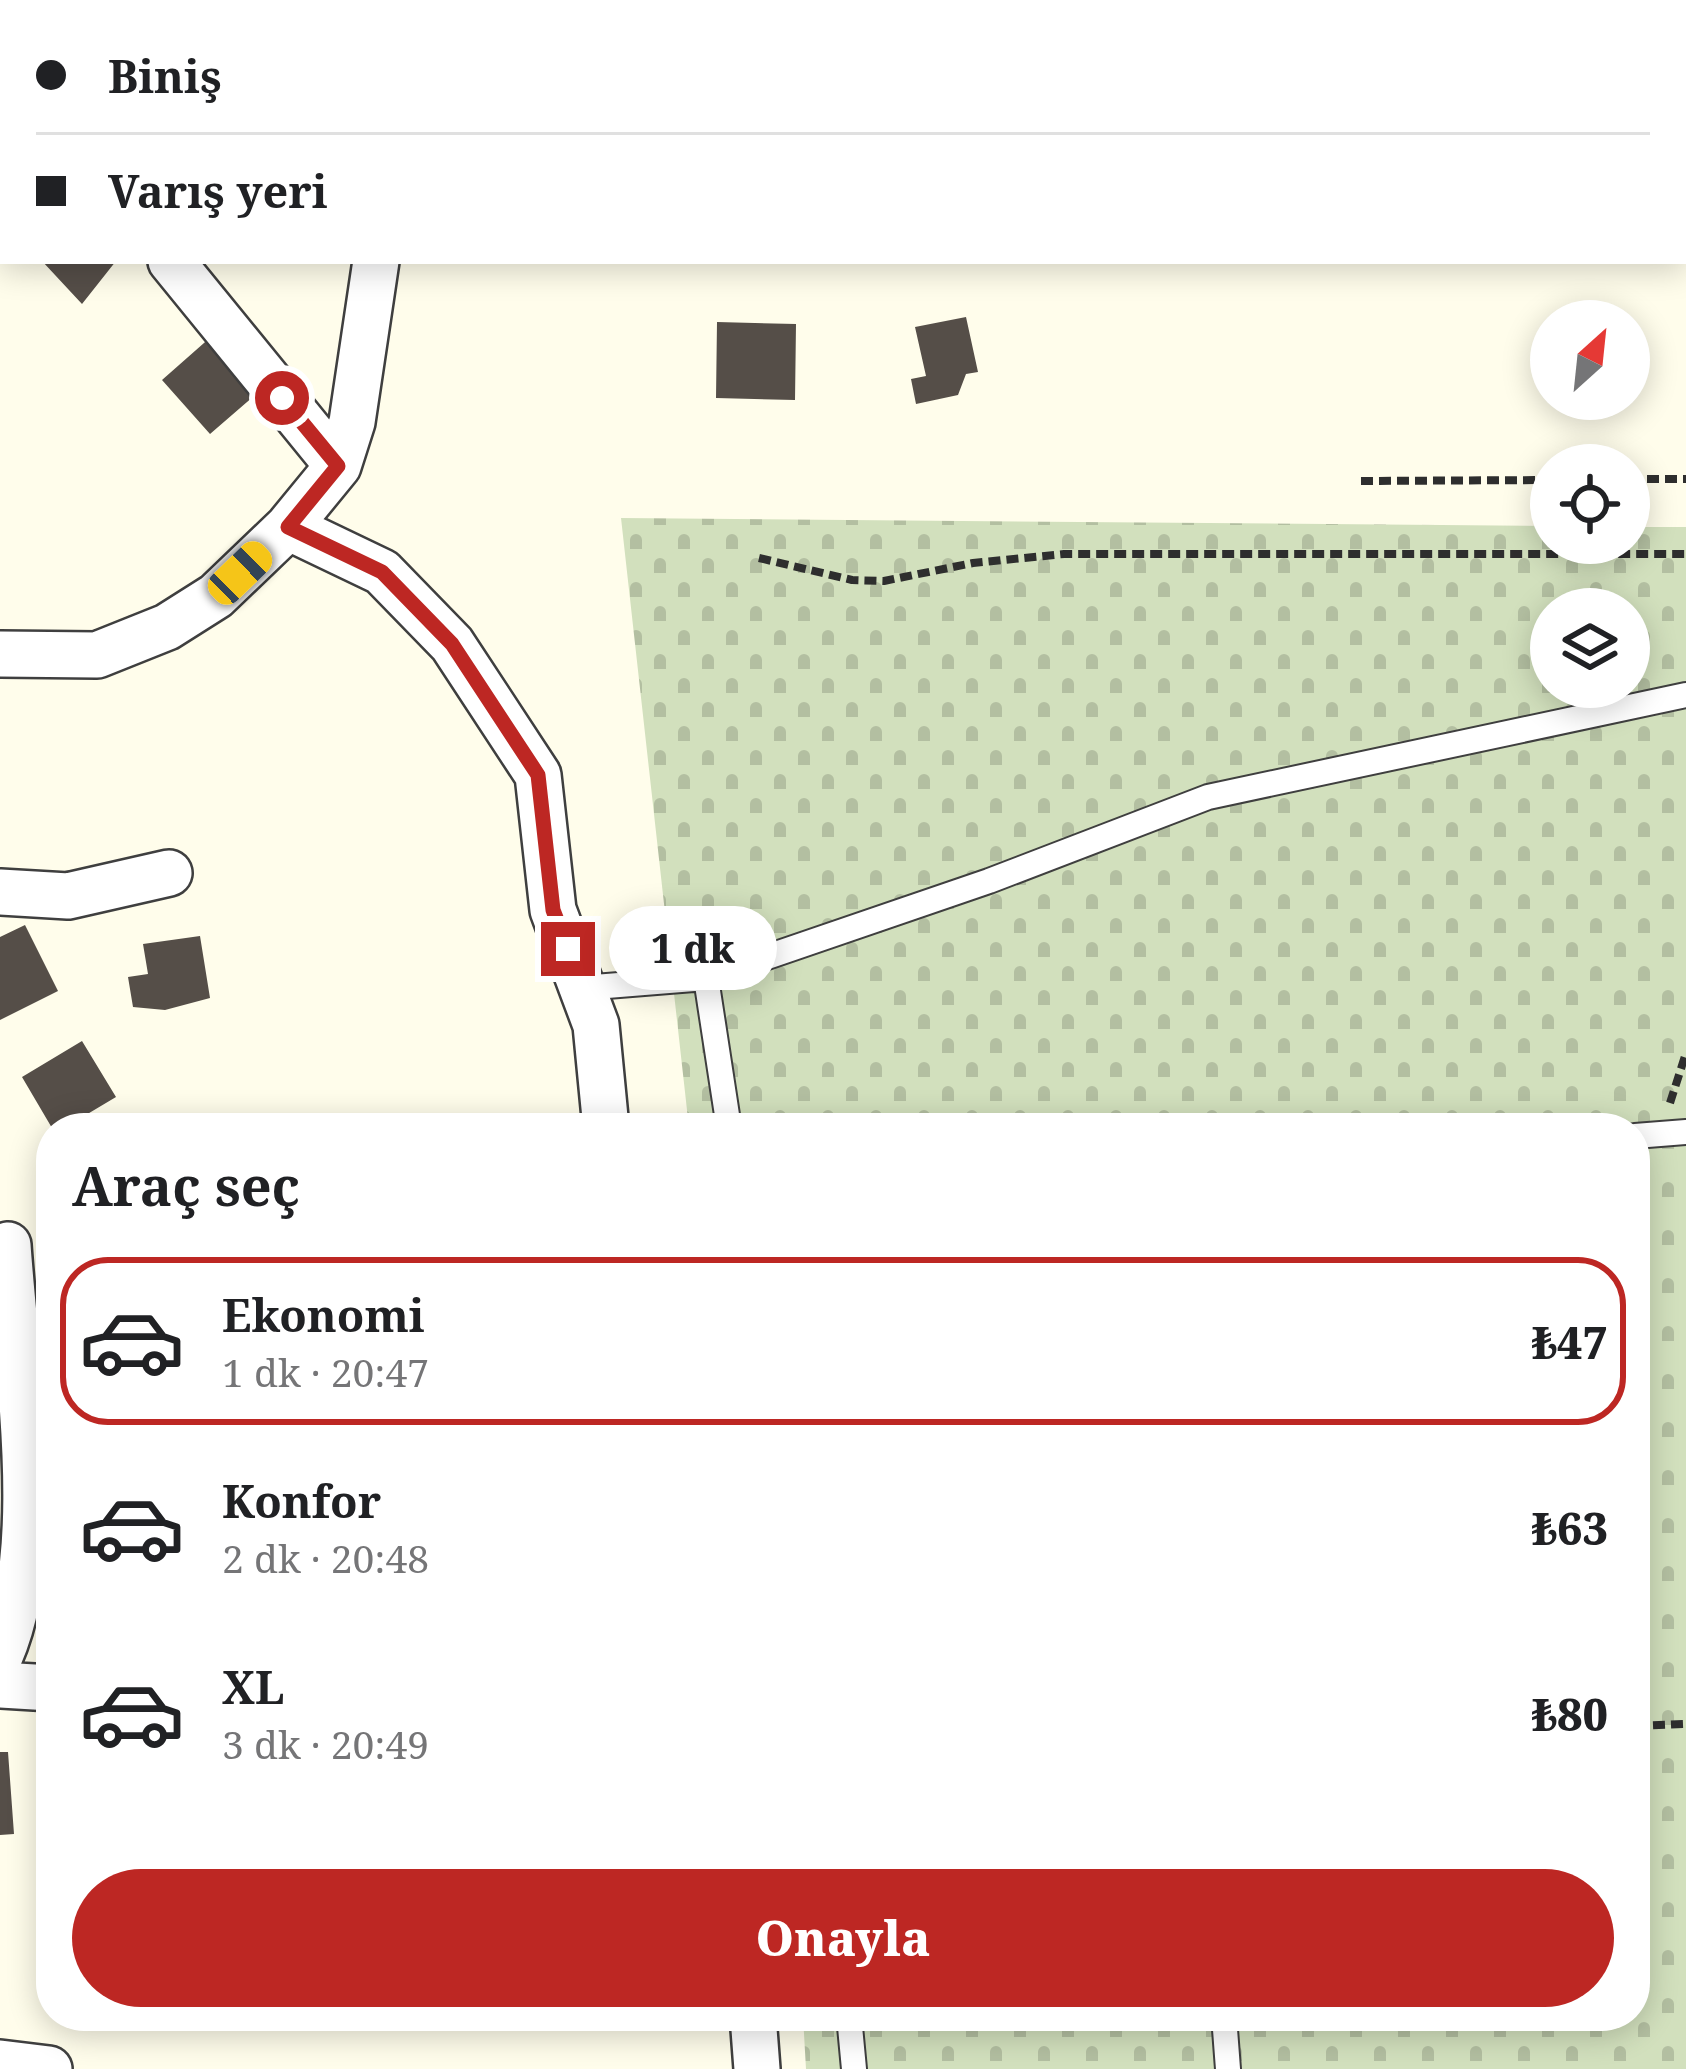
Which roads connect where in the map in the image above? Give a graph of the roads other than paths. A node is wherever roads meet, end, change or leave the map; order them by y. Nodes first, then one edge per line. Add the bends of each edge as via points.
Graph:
1 (173, 264) edge
2 (376, 264) edge
3 (338, 466) junction
4 (288, 527) junction
5 (2, 651) edge
6 (1686, 695) edge
7 (169, 874) dead end
8 (0, 892) edge
9 (706, 978) junction
10 (582, 988) junction
11 (605, 1113) edge
12 (727, 1113) edge
13 (1686, 1132) edge
14 (1650, 1135) edge
15 (20, 1245) edge
16 (0, 1656) edge
17 (0, 1685) edge
18 (36, 1687) edge
19 (753, 2031) edge
20 (850, 2031) edge
21 (1225, 2031) edge
22 (0, 2062) edge
23 (49, 2069) edge
24 (757, 2069) edge
25 (854, 2069) edge
26 (1228, 2069) edge

1 - 3 street
2 - 3 street
3 - 4 street
4 - 5 street via 216,596 167,627 98,655
4 - 10 street via 382,572 452,644 538,775 553,910
6 - 9 lane via 1208,797
7 - 8 street via 68,896
9 - 10 lane
9 - 12 lane
10 - 11 street via 596,1025
13 - 14 lane
15 - 16 street via 27,1548 19,1610
17 - 18 street
19 - 24 street
20 - 25 lane
21 - 26 lane
22 - 23 street

